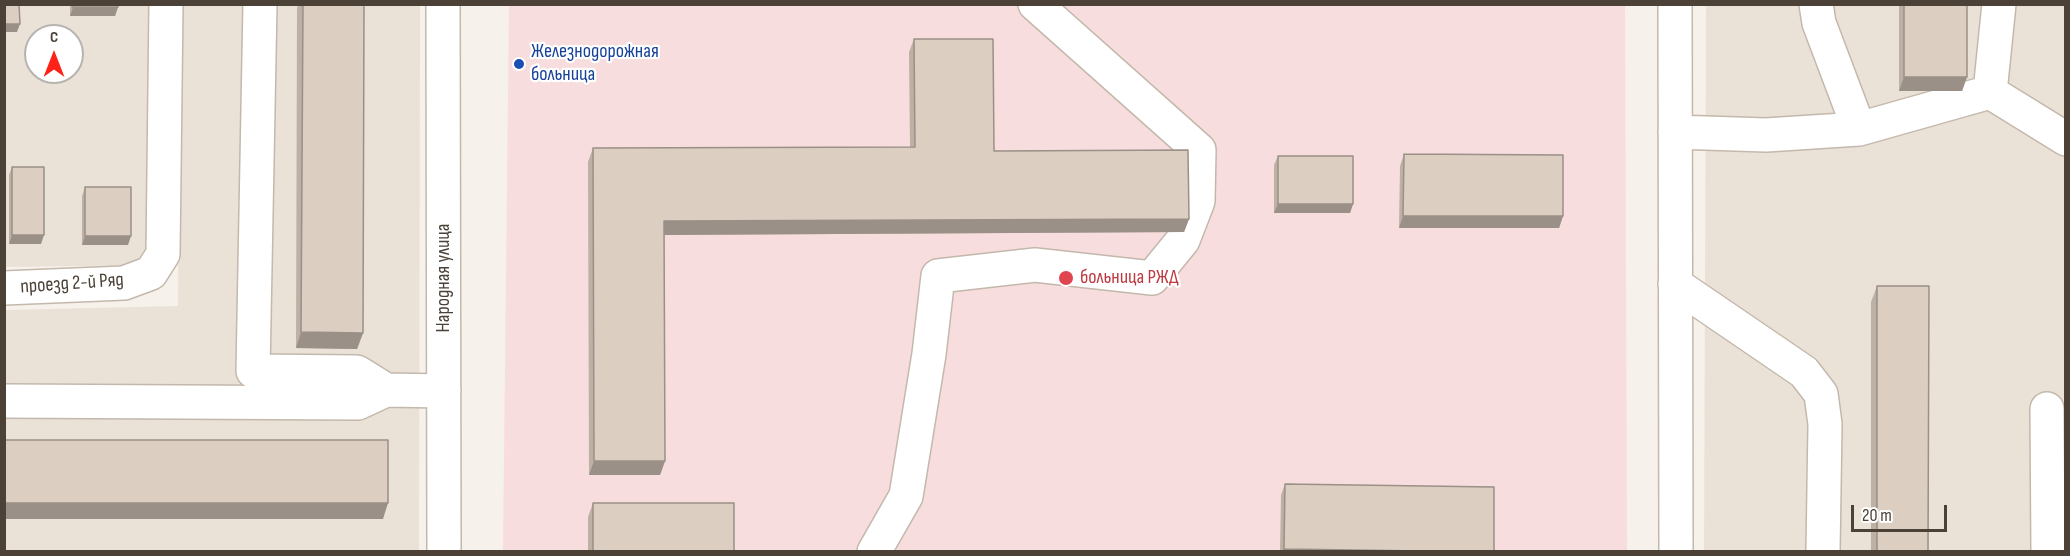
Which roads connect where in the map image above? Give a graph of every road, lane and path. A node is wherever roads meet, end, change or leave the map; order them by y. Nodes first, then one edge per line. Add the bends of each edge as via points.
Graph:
1 (166, 4) edge
2 (260, 4) edge
3 (443, 4) edge
4 (1035, 4) edge
5 (1675, 4) edge
6 (1816, 4) edge
7 (1999, 4) edge
8 (1990, 92) junction
9 (1859, 129) junction
10 (1675, 132) junction
11 (2066, 139) edge
12 (1675, 284) junction
13 (4, 288) edge
14 (386, 390) junction
15 (444, 391) junction
16 (4, 401) edge
17 (2047, 409) dead end
18 (444, 552) edge
19 (874, 552) edge
20 (1676, 552) edge
21 (1823, 552) edge
22 (2048, 552) edge

1 - 13 street, проезд 2-й Ряд via 163,254 151,273 124,284
2 - 14 street via 253,371 357,372
3 - 15 street, Народная улица
4 - 19 street via 1199,150 1197,201 1183,240 1152,278 1035,265 938,276 906,496
5 - 10 street
6 - 9 street via 1819,23
7 - 8 street
8 - 9 street
8 - 11 street
9 - 10 street via 1766,135
10 - 12 street
12 - 20 street
12 - 21 street via 1804,372 1821,394 1825,424
14 - 15 street
14 - 16 street via 358,403
15 - 18 street, Народная улица
17 - 22 street

